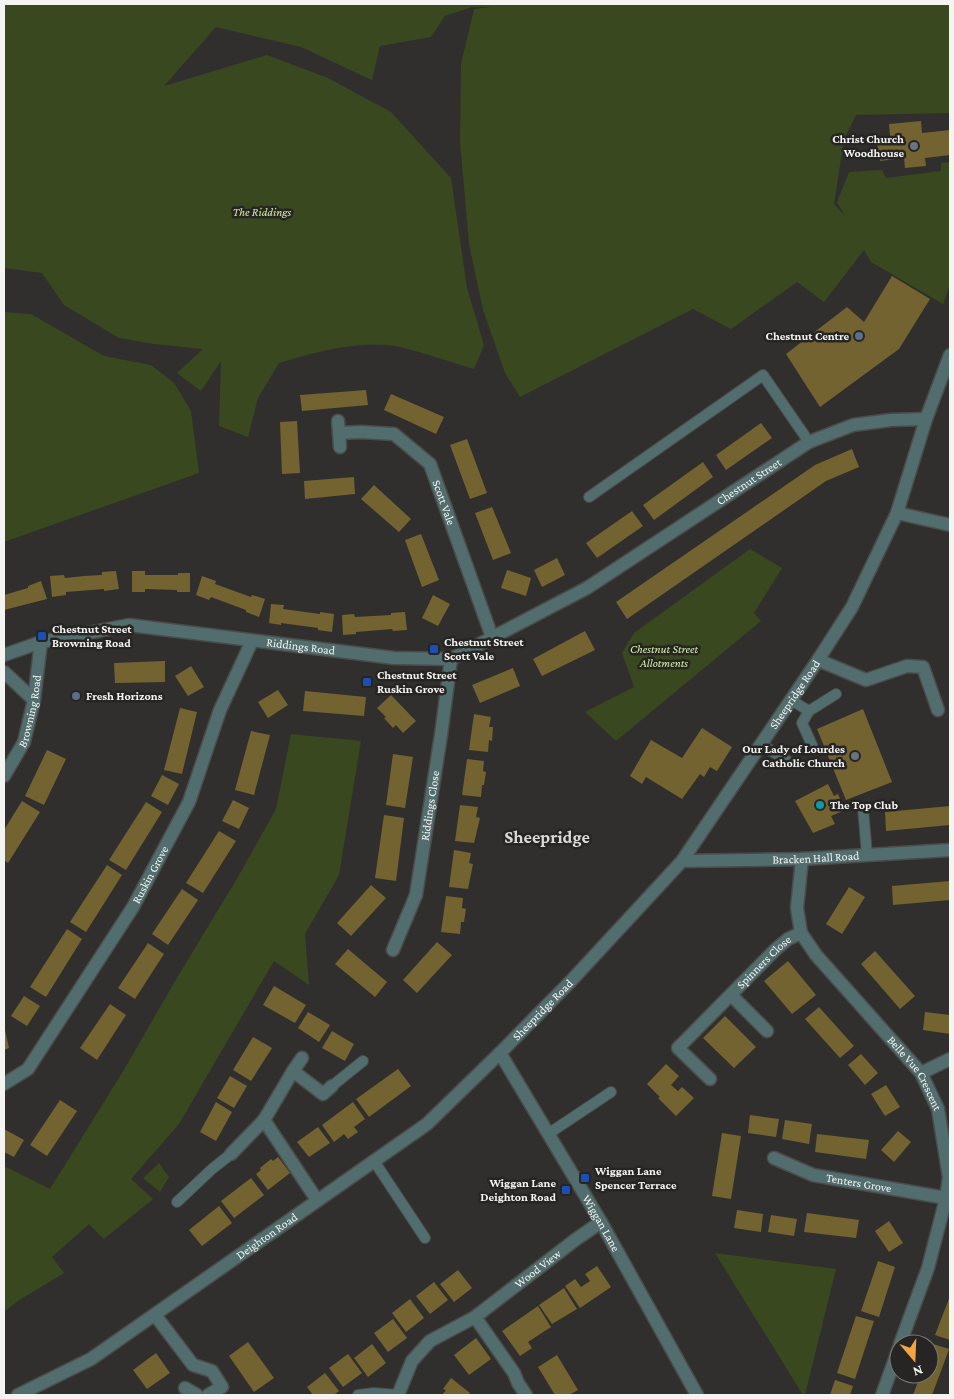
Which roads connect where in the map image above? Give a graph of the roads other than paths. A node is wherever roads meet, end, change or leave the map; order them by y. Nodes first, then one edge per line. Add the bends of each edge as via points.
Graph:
1 (950, 355) edge
2 (926, 419) junction
3 (809, 442) junction
4 (340, 447) dead end
5 (589, 497) dead end
6 (897, 513) junction
7 (950, 525) edge
8 (587, 588) joint
9 (492, 637) junction
10 (252, 641) junction
11 (41, 642) junction
12 (4, 655) edge
13 (451, 658) junction
14 (818, 660) junction
15 (4, 672) edge
16 (836, 694) dead end
17 (34, 700) junction
18 (791, 700) junction
19 (938, 710) dead end
20 (809, 711) junction
21 (762, 744) junction
22 (812, 745) dead end
23 (790, 763) dead end
24 (4, 776) edge
25 (863, 808) dead end
26 (950, 850) edge
27 (867, 855) junction
28 (802, 859) junction
29 (682, 861) junction
30 (801, 932) junction
31 (393, 950) dead end
32 (731, 995) junction
33 (767, 1031) dead end
34 (500, 1053) junction
35 (302, 1058) dead end
36 (950, 1059) edge
37 (363, 1060) dead end
38 (293, 1071) junction
39 (920, 1073) junction
40 (710, 1079) dead end
41 (4, 1084) edge
42 (332, 1086) joint
43 (611, 1092) dead end
44 (264, 1120) junction
45 (548, 1134) junction
46 (231, 1154) joint
47 (774, 1158) dead end
48 (374, 1161) junction
49 (946, 1198) junction
50 (317, 1200) junction
51 (177, 1202) dead end
52 (601, 1222) junction
53 (425, 1238) dead end
54 (155, 1315) junction
55 (474, 1317) junction
56 (904, 1334) edge
57 (889, 1376) edge
58 (185, 1388) dead end
59 (18, 1395) edge
60 (197, 1395) edge
61 (208, 1395) edge
62 (358, 1395) edge
63 (398, 1395) edge
64 (526, 1395) edge
65 (697, 1395) edge
66 (882, 1395) edge

1 - 2 street, Sheepridge Road
2 - 3 street, Chestnut Street via 853,425
2 - 6 street, Sheepridge Road
3 - 5 lane via 763,375
3 - 8 street, Chestnut Street
4 - 9 street, Scott Vale via 338,427 394,434 430,464
6 - 7 street
6 - 14 street, Sheepridge Road via 852,607
8 - 9 street, Riddings Road
9 - 13 street, Riddings Road
10 - 11 street, Riddings Road via 129,625
10 - 13 street, Riddings Road via 394,658
10 - 41 street, Ruskin Grove via 220,710 189,802 133,907 28,1069
11 - 12 street, Riddings Road
11 - 17 street, Browning Road
13 - 31 street, Riddings Close via 416,895
14 - 18 street, Sheepridge Road
14 - 19 street via 866,680 906,666 923,668
15 - 17 street
16 - 20 lane
17 - 24 street, Browning Road via 24,742
18 - 20 lane
18 - 21 street, Sheepridge Road
20 - 22 lane via 802,723
21 - 23 lane
21 - 29 street, Sheepridge Road
25 - 27 lane
26 - 27 street, Bracken Hall Road
27 - 28 street, Bracken Hall Road
28 - 29 street, Bracken Hall Road
28 - 30 street, Belle Vue Crescent via 797,908
29 - 34 street, Sheepridge Road
30 - 32 street, Spinners Close via 776,949
30 - 39 street, Belle Vue Crescent via 816,955
32 - 33 street, Spinners Close
32 - 40 street, Spinners Close via 678,1048
34 - 45 street, Wiggan Lane
34 - 48 street, Deighton Road via 427,1124
35 - 38 street
36 - 39 street
37 - 42 lane
38 - 42 street via 323,1094
38 - 44 street
39 - 49 street, Belle Vue Crescent via 938,1110 949,1177
43 - 45 lane
44 - 46 street
44 - 50 street
45 - 52 street, Wiggan Lane
46 - 51 lane
47 - 49 street, Tenters Grove via 813,1175
48 - 50 street, Deighton Road
48 - 53 lane
49 - 56 street, Belle Vue Crescent via 928,1268
50 - 54 street, Deighton Road
52 - 55 street, Wood View via 573,1238
52 - 65 street, Wiggan Lane
54 - 59 street, Deighton Road via 91,1359
54 - 61 street via 193,1365 212,1371 222,1387
55 - 63 street, Wood View via 430,1341 412,1361
55 - 64 street
57 - 66 street, Belle Vue Crescent
58 - 60 street
62 - 63 lane

